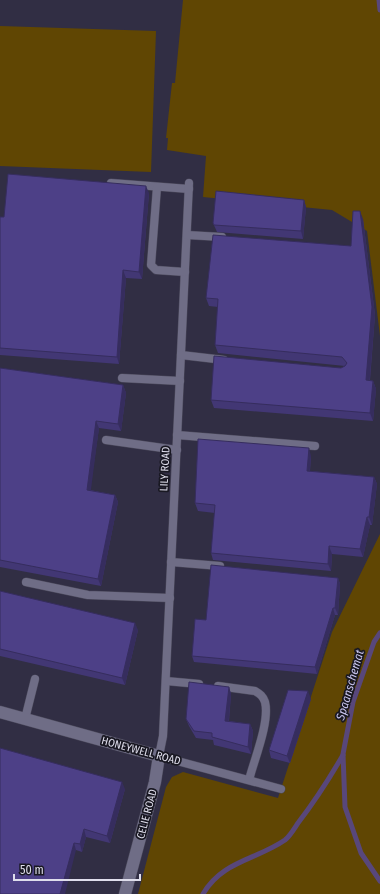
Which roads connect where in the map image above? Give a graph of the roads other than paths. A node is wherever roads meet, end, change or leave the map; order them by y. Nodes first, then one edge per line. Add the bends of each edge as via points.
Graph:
1 (111, 183) edge
2 (157, 186) junction
3 (187, 234) junction
4 (234, 238) edge
5 (185, 272) junction
6 (181, 356) junction
7 (235, 361) edge
8 (122, 378) dead end
9 (180, 381) junction
10 (177, 435) junction
11 (106, 440) dead end
12 (315, 446) dead end
13 (176, 450) junction
14 (171, 562) junction
15 (232, 568) edge
16 (26, 582) dead end
17 (170, 598) junction
18 (35, 679) dead end
19 (166, 680) junction
20 (0, 712) edge
21 (25, 719) junction
22 (159, 756) junction
23 (249, 780) junction
24 (281, 790) dead end
25 (125, 894) edge

1 - 2 lane
2 - 3 lane, LILY ROAD via 189,186
2 - 5 lane via 151,265 156,270
3 - 4 lane
3 - 5 lane, LILY ROAD
5 - 6 lane, LILY ROAD
6 - 7 lane
6 - 9 lane, LILY ROAD
8 - 9 lane
9 - 10 lane, LILY ROAD
10 - 12 lane
10 - 13 lane, LILY ROAD
11 - 13 lane
13 - 14 lane, LILY ROAD
14 - 15 lane
14 - 17 lane, LILY ROAD
16 - 17 lane via 88,595
17 - 19 lane, LILY ROAD
18 - 21 lane
19 - 22 lane, LILY ROAD via 163,736
19 - 23 lane via 255,691 260,694 265,703 264,722
20 - 21 street, HONEYWELL ROAD
21 - 22 street, HONEYWELL ROAD
22 - 23 lane, HONEYWELL ROAD
22 - 25 street, CELIE ROAD via 155,782
23 - 24 lane, HONEYWELL ROAD

